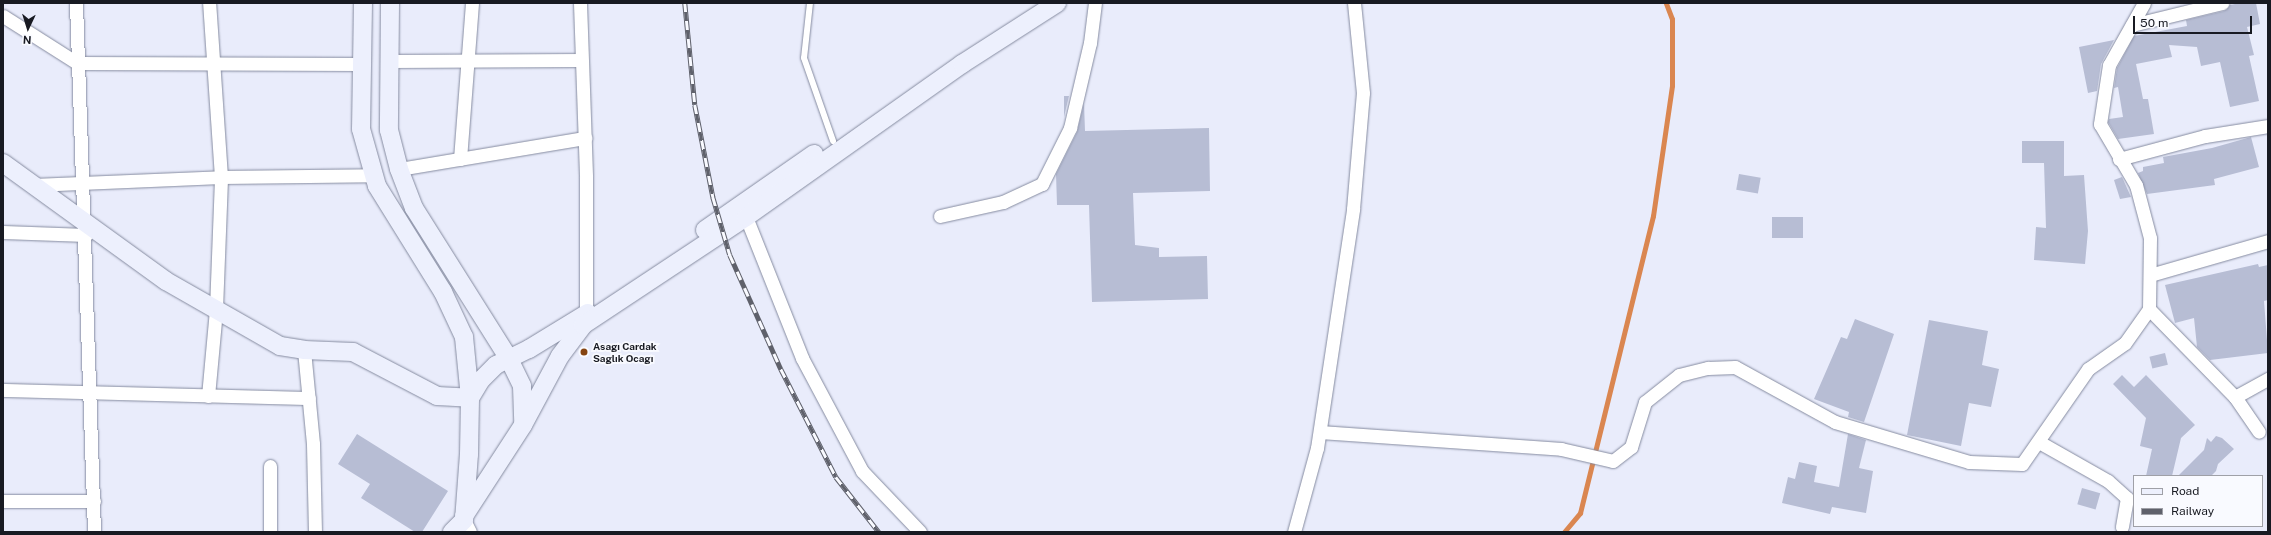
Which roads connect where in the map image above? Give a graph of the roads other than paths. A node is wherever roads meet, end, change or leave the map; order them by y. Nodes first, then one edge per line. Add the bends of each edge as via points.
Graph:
1 (76, 3) edge
2 (209, 3) edge
3 (363, 3) edge
4 (390, 3) edge
5 (472, 3) edge
6 (580, 3) edge
7 (810, 3) edge
8 (1036, 3) edge
9 (1057, 3) edge
10 (1095, 3) edge
11 (1354, 3) edge
12 (2144, 3) edge
13 (2222, 3) edge
14 (3, 16) edge
15 (2132, 25) junction
16 (469, 59) junction
17 (581, 60) junction
18 (390, 61) junction
19 (77, 64) junction
20 (213, 64) junction
21 (362, 64) junction
22 (2268, 126) edge
23 (584, 138) junction
24 (833, 141) junction
25 (460, 159) junction
26 (2119, 159) junction
27 (3, 163) edge
28 (399, 169) junction
29 (374, 175) junction
30 (221, 177) junction
31 (84, 182) junction
32 (33, 185) junction
33 (940, 216) dead end
34 (746, 217) junction
35 (86, 229) junction
36 (3, 232) edge
37 (2268, 241) edge
38 (2150, 275) junction
39 (216, 309) junction
40 (2149, 309) junction
41 (586, 314) junction
42 (304, 350) junction
43 (509, 358) junction
44 (2268, 379) edge
45 (3, 390) edge
46 (90, 393) junction
47 (208, 396) junction
48 (2235, 397) junction
49 (309, 398) junction
50 (470, 398) junction
51 (523, 425) junction
52 (1320, 432) junction
53 (2259, 432) dead end
54 (2039, 442) junction
55 (270, 466) dead end
56 (3, 501) edge
57 (94, 501) junction
58 (462, 525) edge
59 (2122, 527) dead end
60 (94, 532) edge
61 (270, 532) edge
62 (315, 532) edge
63 (920, 532) edge
64 (1294, 532) edge

1 - 19 street
2 - 20 street
3 - 21 main road
4 - 18 main road
5 - 16 street
6 - 17 street
7 - 24 lane via 804,58
8 - 24 main road
9 - 34 main road via 962,64
10 - 33 street via 1090,43 1070,128 1042,184 1003,202
11 - 52 street via 1363,100 1352,217
12 - 15 street
13 - 15 street
14 - 19 street
15 - 26 street via 2109,65 2100,124
16 - 17 street
16 - 18 street
16 - 25 street
17 - 23 street
18 - 28 main road via 390,130
19 - 20 street
19 - 31 street
20 - 21 street
20 - 30 street
21 - 29 main road via 361,129
22 - 26 street via 2205,136
23 - 25 street
23 - 41 street
24 - 41 main road
25 - 28 street
26 - 38 street via 2136,185 2150,238
27 - 32 main road
28 - 43 main road via 414,208
29 - 30 street
29 - 50 main road via 377,186 443,292 464,337
30 - 31 street
30 - 39 street
31 - 32 street
31 - 35 street
32 - 35 main road
34 - 51 main road via 583,325 560,356
34 - 63 street via 802,358 862,471
35 - 36 street
35 - 39 main road
35 - 46 street
37 - 38 street
38 - 40 street
39 - 42 main road via 280,346
39 - 47 street
40 - 48 street
40 - 54 street via 2125,343 2088,369
41 - 43 main road
42 - 49 street
42 - 50 main road via 353,352 437,396
43 - 50 main road via 496,365 481,380
43 - 51 main road via 522,386
44 - 48 street
45 - 46 street
46 - 47 street
46 - 57 street
47 - 49 street
48 - 53 street
49 - 62 street
50 - 58 main road via 469,454
51 - 58 main road
52 - 54 street via 1561,448 1613,461 1631,447 1645,402 1679,376 1708,368 1735,368 1835,422 1969,462 2022,464
52 - 64 street
54 - 59 street via 2108,481 2127,498
55 - 61 street
56 - 57 street
57 - 60 street

